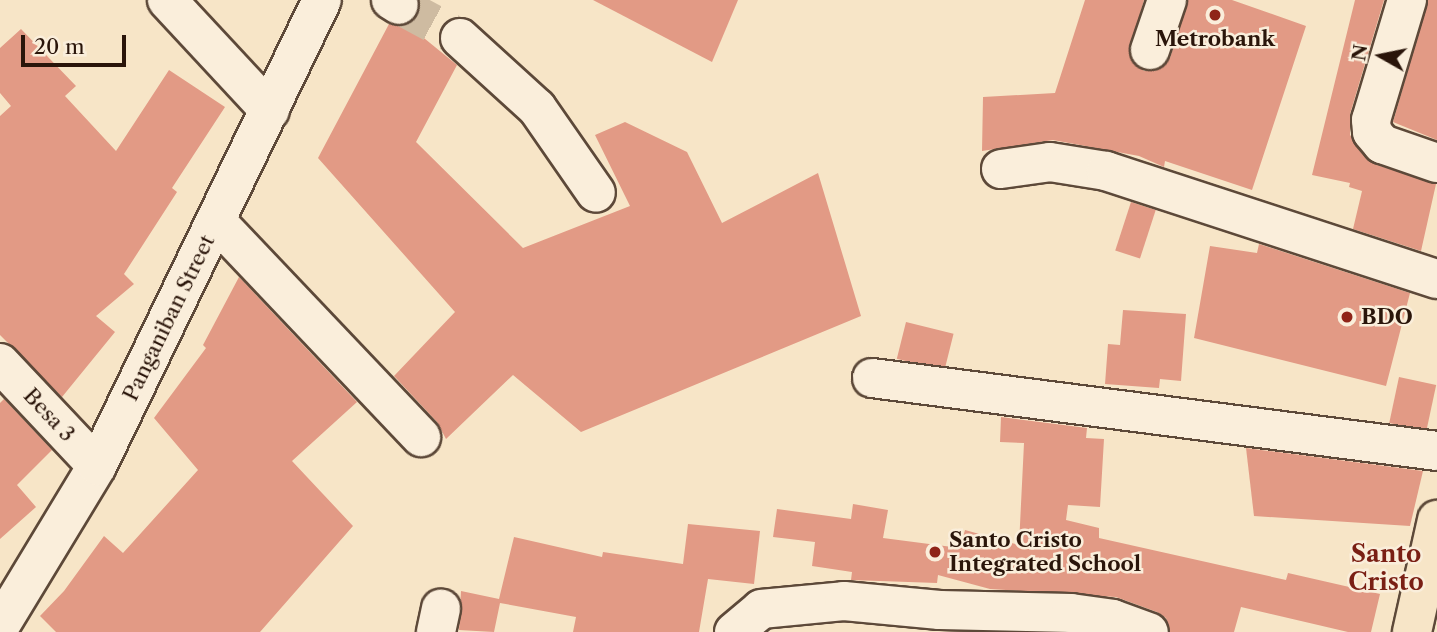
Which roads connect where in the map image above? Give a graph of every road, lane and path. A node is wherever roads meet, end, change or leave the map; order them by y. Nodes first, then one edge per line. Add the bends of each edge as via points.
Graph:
1 (167, 0) edge
2 (322, 0) edge
3 (1167, 0) edge
4 (1407, 0) edge
5 (460, 38) tunnel mouth
6 (1150, 50) dead end
7 (270, 111) junction
8 (1437, 163) edge
9 (1002, 169) dead end
10 (596, 193) dead end
11 (216, 221) junction
12 (1437, 279) edge
13 (0, 363) edge
14 (872, 378) dead end
15 (421, 437) dead end
16 (1437, 451) edge
17 (97, 466) junction
18 (1437, 520) edge
19 (0, 626) edge
20 (734, 632) edge
21 (1149, 632) edge
22 (1412, 632) edge

1 - 7 street
2 - 7 street, Panganiban Street
3 - 6 street
4 - 8 street via 1371,120 1372,132 1382,144
5 - 10 street via 537,108
7 - 11 street, Panganiban Street
9 - 12 street via 1050,162 1106,171
11 - 15 street
11 - 17 street, Panganiban Street
13 - 17 street, Besa 3
14 - 16 street
17 - 19 street, Panganiban Street
18 - 22 main road
20 - 21 street via 761,609 844,601 1071,613

